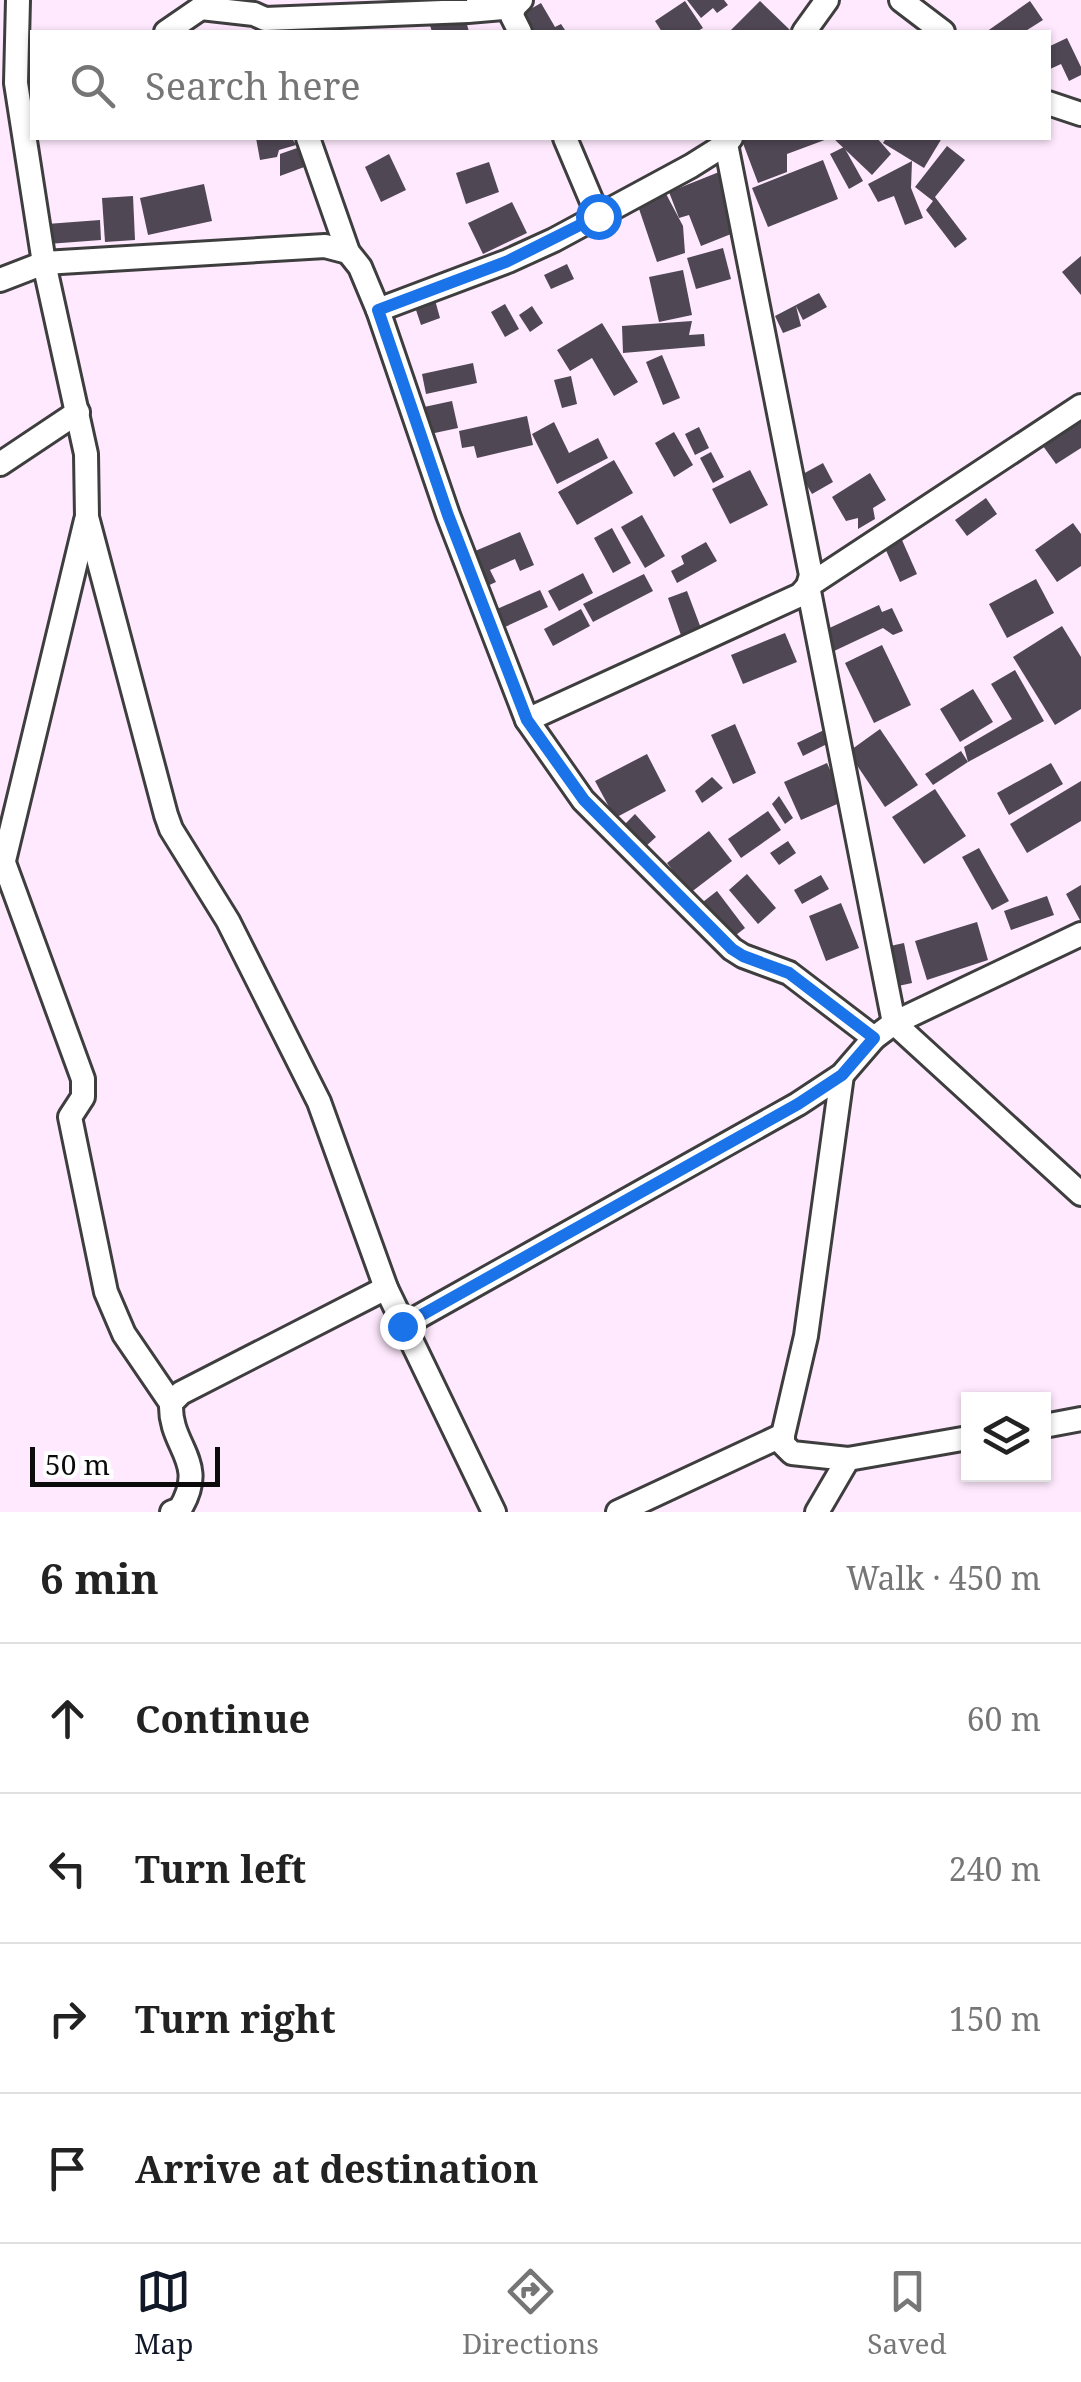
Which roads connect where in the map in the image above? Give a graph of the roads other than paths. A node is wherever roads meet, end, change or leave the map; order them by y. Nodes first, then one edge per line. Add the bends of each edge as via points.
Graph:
1 (18, 0) edge
2 (827, 0) edge
3 (900, 0) edge
4 (204, 4) edge
5 (517, 4) edge
6 (268, 26) edge
7 (169, 30) edge
8 (519, 30) edge
9 (805, 30) edge
10 (940, 30) edge
11 (24, 82) edge
12 (1051, 104) edge
13 (1081, 114) edge
14 (30, 136) edge
15 (30, 140) edge
16 (309, 140) edge
17 (565, 140) edge
18 (728, 141) edge
19 (598, 216) junction
20 (348, 252) junction
21 (44, 263) junction
22 (0, 280) edge
23 (378, 310) junction
24 (1081, 406) edge
25 (78, 412) junction
26 (0, 464) edge
27 (87, 517) junction
28 (808, 586) junction
29 (527, 720) junction
30 (2, 869) edge
31 (1081, 934) edge
32 (894, 1023) junction
33 (874, 1038) junction
34 (842, 1075) junction
35 (1081, 1194) edge
36 (386, 1288) junction
37 (402, 1326) junction
38 (172, 1403) junction
39 (1081, 1419) edge
40 (1051, 1425) edge
41 (782, 1435) junction
42 (961, 1439) edge
43 (848, 1458) junction
44 (178, 1511) edge
45 (494, 1512) edge
46 (618, 1512) edge
47 (818, 1512) edge

1 - 11 street
2 - 9 street
3 - 10 street
4 - 6 street via 254,14
4 - 7 street
5 - 6 street
5 - 8 street via 512,16
11 - 14 street
12 - 13 street
15 - 21 street
16 - 20 street
17 - 19 street
18 - 19 street
18 - 28 street
19 - 23 street via 508,261
20 - 21 street via 325,246
20 - 23 street
21 - 22 street
21 - 25 street
23 - 29 street
24 - 28 street
25 - 26 street
25 - 27 street
27 - 30 street
27 - 36 street via 171,830 228,920 319,1102
28 - 29 street
28 - 32 street
29 - 33 street via 584,800 732,949 789,973
30 - 38 street via 83,1079 83,1098 70,1117 106,1292 124,1334
31 - 32 street
32 - 33 street
32 - 35 street
33 - 34 street
34 - 37 street
34 - 41 street via 806,1336
36 - 37 street
36 - 38 street
37 - 45 street
38 - 44 street via 192,1474
39 - 40 street
41 - 43 street via 792,1453
41 - 46 street
42 - 43 street
43 - 47 street

